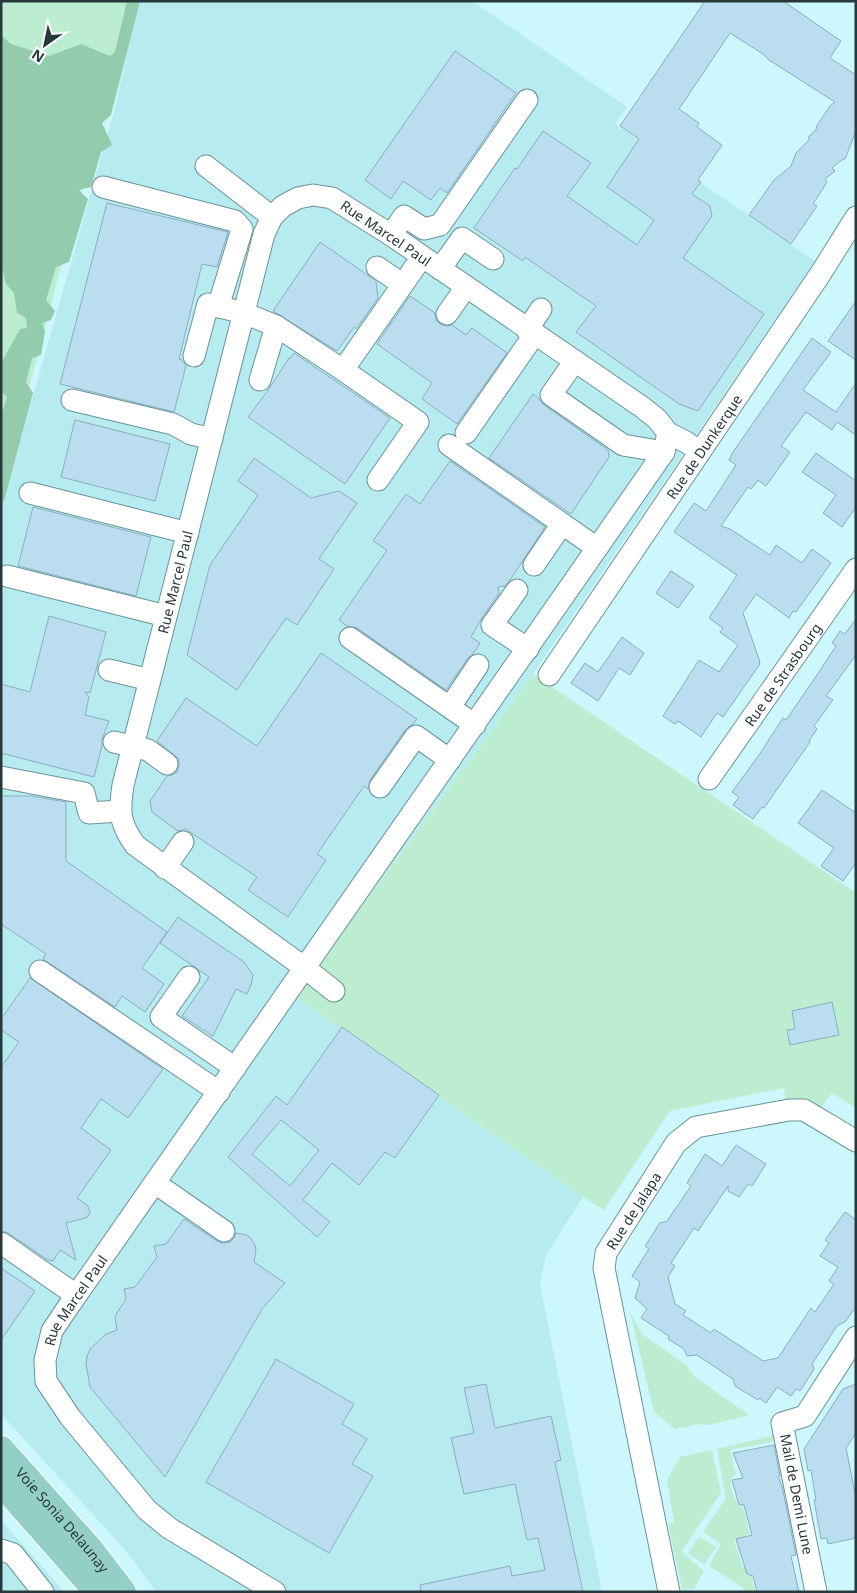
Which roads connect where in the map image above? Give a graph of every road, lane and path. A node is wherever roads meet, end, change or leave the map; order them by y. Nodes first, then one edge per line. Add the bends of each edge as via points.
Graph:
1 (527, 100) dead end
2 (206, 166) dead end
3 (103, 187) dead end
4 (272, 217) junction
5 (856, 217) edge
6 (391, 235) junction
7 (422, 257) junction
8 (493, 259) dead end
9 (377, 267) dead end
10 (440, 269) junction
11 (402, 284) junction
12 (466, 287) junction
13 (218, 307) junction
14 (541, 309) dead end
15 (244, 313) junction
16 (447, 314) dead end
17 (276, 326) junction
18 (531, 332) junction
19 (194, 356) dead end
20 (574, 362) junction
21 (343, 370) junction
22 (260, 380) dead end
23 (72, 400) dead end
24 (466, 433) dead end
25 (212, 438) junction
26 (666, 443) junction
27 (449, 445) dead end
28 (700, 452) junction
29 (378, 480) dead end
30 (30, 492) dead end
31 (562, 524) junction
32 (188, 533) junction
33 (596, 548) junction
34 (534, 565) dead end
35 (856, 569) edge
36 (7, 576) dead end
37 (517, 590) dead end
38 (166, 616) junction
39 (350, 638) dead end
40 (528, 649) junction
41 (478, 666) dead end
42 (109, 670) dead end
43 (549, 675) dead end
44 (150, 680) junction
45 (450, 707) junction
46 (475, 724) junction
47 (124, 744) junction
48 (450, 760) junction
49 (168, 764) dead end
50 (1, 777) edge
51 (709, 779) dead end
52 (380, 787) dead end
53 (120, 811) junction
54 (183, 842) dead end
55 (165, 868) junction
56 (305, 968) junction
57 (40, 971) dead end
58 (189, 977) dead end
59 (334, 991) dead end
60 (235, 1068) junction
61 (219, 1092) junction
62 (856, 1141) edge
63 (155, 1183) junction
64 (224, 1231) dead end
65 (1, 1243) edge
66 (76, 1295) junction
67 (856, 1337) edge
68 (1, 1449) edge
69 (1, 1483) edge
70 (1, 1550) edge
71 (44, 1592) edge
72 (97, 1592) edge
73 (123, 1592) edge
74 (275, 1592) edge
75 (669, 1592) edge
76 (816, 1592) edge

1 - 6 street via 440,225 424,229 404,216
2 - 4 street
3 - 13 street via 235,221 242,230
4 - 6 street, Rue Marcel Paul via 283,206 313,195 332,198
4 - 15 street, Rue Marcel Paul via 264,234
5 - 28 street, Rue de Dunkerque
6 - 7 street, Rue Marcel Paul
7 - 10 street, Rue Marcel Paul
7 - 11 street
8 - 10 street via 462,238
9 - 11 street
10 - 12 street, Rue Marcel Paul
11 - 21 street
12 - 16 street
12 - 18 street, Rue Marcel Paul
13 - 15 street
13 - 19 street via 208,304
14 - 18 street
15 - 17 street
15 - 25 street, Rue Marcel Paul
17 - 21 street
17 - 22 street
18 - 20 street, Rue Marcel Paul
18 - 24 street
20 - 26 street, Rue Marcel Paul via 657,419
20 - 26 street via 551,395 623,445
21 - 29 street via 418,422
23 - 25 street via 173,424 191,434
25 - 32 street, Rue Marcel Paul
26 - 28 street via 686,442
26 - 33 street, Rue Marcel Paul
27 - 31 street
28 - 43 street, Rue de Dunkerque
30 - 32 street
31 - 33 street
31 - 34 street
32 - 38 street, Rue Marcel Paul
33 - 40 street, Rue Marcel Paul
35 - 51 street, Rue de Strasbourg
36 - 38 street
37 - 40 street via 492,625
38 - 44 street, Rue Marcel Paul
39 - 45 street
40 - 46 street, Rue Marcel Paul
41 - 45 street
42 - 44 street
44 - 47 street, Rue Marcel Paul
45 - 46 street
46 - 48 street, Rue Marcel Paul
47 - 49 street via 148,750
47 - 53 street, Rue Marcel Paul
48 - 52 street via 416,736
48 - 56 street, Rue Marcel Paul
50 - 53 street via 84,793 89,813
53 - 55 street, Rue Marcel Paul via 135,845
54 - 55 street
55 - 56 street, Rue Marcel Paul
56 - 59 street
56 - 60 street, Rue Marcel Paul
57 - 61 street
58 - 60 street via 161,1017
60 - 61 street, Rue Marcel Paul
61 - 63 street, Rue Marcel Paul
62 - 75 street, Rue de Jalapa via 804,1110 696,1127 676,1143 606,1253 604,1268
63 - 64 street
63 - 66 street, Rue Marcel Paul
65 - 66 street
66 - 74 street, Rue Marcel Paul via 52,1331 45,1360 46,1381 58,1402 147,1510 169,1528
67 - 76 street, Mail de Demi Lune via 805,1416 782,1423
68 - 73 main road, Voie Sonia Delaunay via 90,1549
69 - 72 main road, Voie Sonia Delaunay
70 - 71 street via 13,1554

